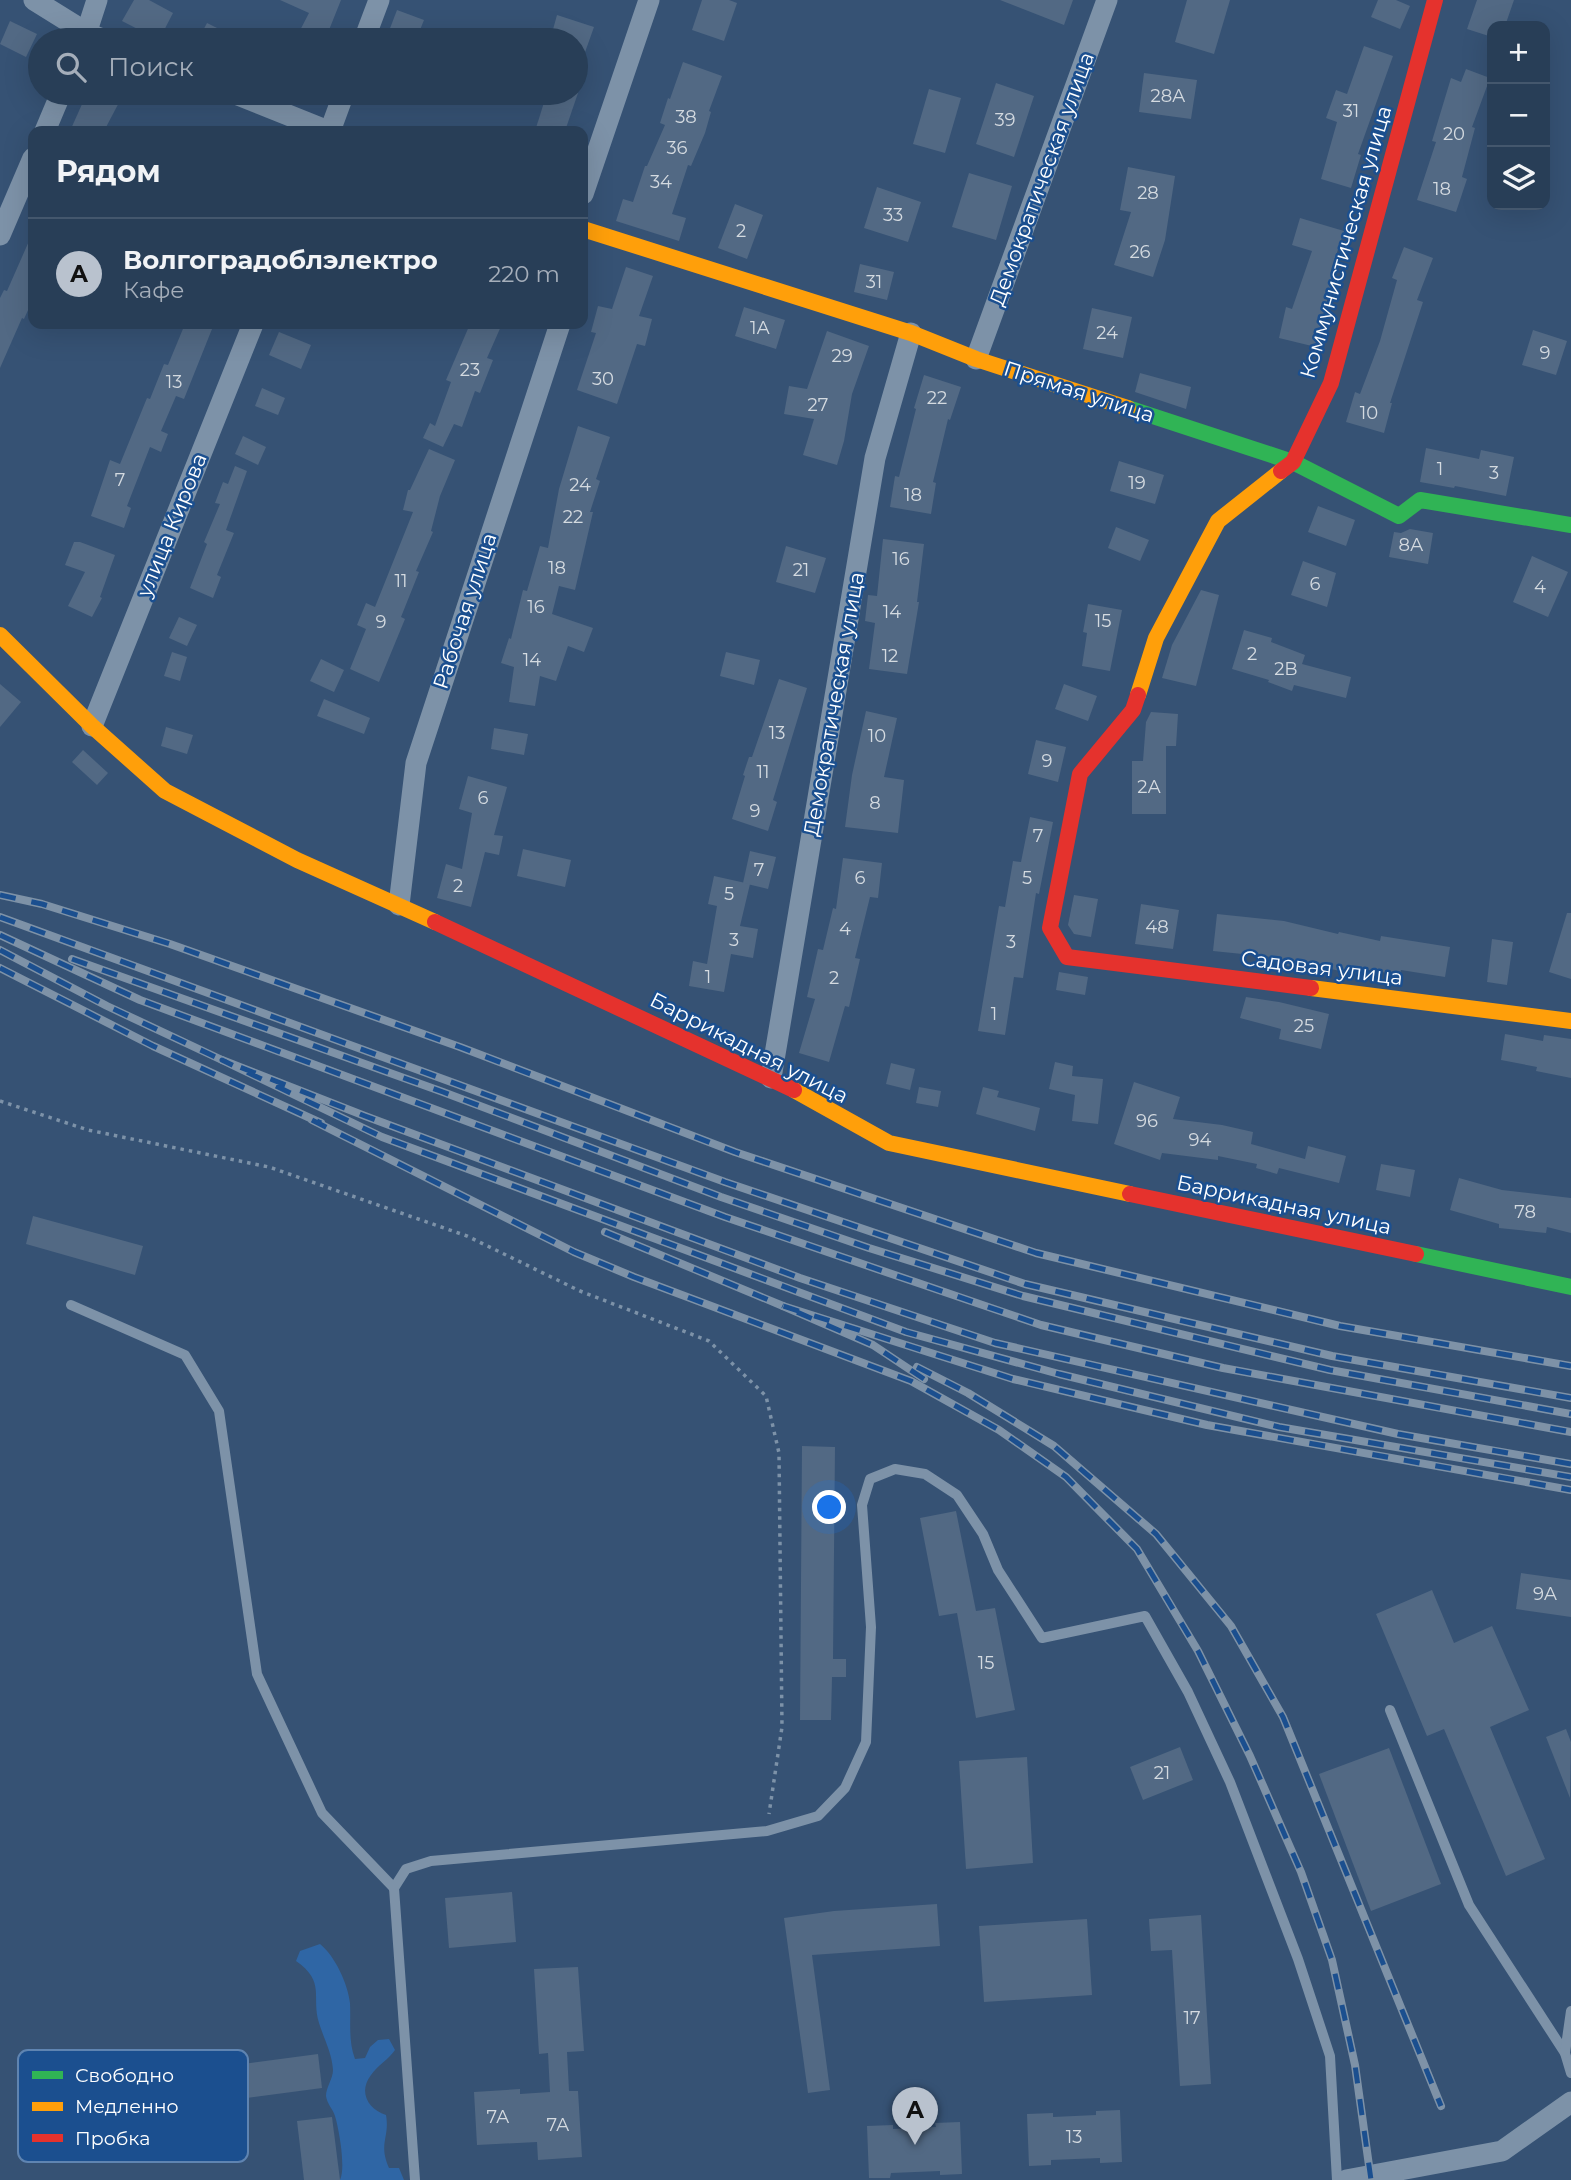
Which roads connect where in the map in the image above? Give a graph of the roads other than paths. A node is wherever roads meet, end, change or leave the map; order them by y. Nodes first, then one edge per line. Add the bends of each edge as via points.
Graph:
1 (34, 0) edge
2 (97, 0) edge
3 (379, 0) edge
4 (649, 0) edge
5 (1107, 0) edge
6 (1435, 0) edge
7 (77, 28) edge
8 (93, 28) edge
9 (368, 28) edge
10 (56, 105) edge
11 (263, 105) edge
12 (339, 105) edge
13 (47, 126) edge
14 (316, 126) edge
15 (331, 126) edge
16 (28, 170) edge
17 (588, 179) edge
18 (588, 231) edge
19 (0, 235) edge
20 (251, 329) edge
21 (557, 329) edge
22 (911, 332) junction
23 (976, 359) junction
24 (1293, 462) junction
25 (1571, 525) edge
26 (0, 635) edge
27 (92, 726) junction
28 (399, 905) junction
29 (1067, 957) joint
30 (1571, 1021) edge
31 (771, 1078) junction
32 (1571, 1287) edge
33 (71, 1305) dead end
34 (1390, 1710) dead end
35 (394, 1888) junction
36 (1571, 2011) edge
37 (1568, 2052) edge
38 (1571, 2073) edge
39 (1571, 2102) edge
40 (415, 2180) edge
41 (1337, 2180) edge
42 (1346, 2180) edge

1 - 7 street
2 - 8 street
3 - 9 street
4 - 17 street
5 - 23 street, Демократическая улица
6 - 24 street, Коммунистическая улица via 1331,383
10 - 13 street
11 - 14 street
12 - 15 street
16 - 19 street
18 - 22 street, Прямая улица
20 - 27 street, улица Кирова
21 - 28 street, Рабочая улица via 416,763
22 - 23 street, Прямая улица
22 - 31 street, Демократическая улица via 875,458
23 - 24 street, Прямая улица
24 - 25 street, Прямая улица via 1399,516 1420,500
24 - 29 street, Коммунистическая улица via 1218,521 1156,638 1133,710 1080,774 1050,928
26 - 27 street, Баррикадная улица
27 - 28 street, Баррикадная улица via 165,791 296,860
28 - 31 street, Баррикадная улица
29 - 30 street, Садовая улица
31 - 32 street, Баррикадная улица via 889,1143
33 - 35 lane via 186,1355 219,1411 257,1674 322,1813
34 - 37 lane via 1469,1905
35 - 40 lane
35 - 41 lane via 406,1868 431,1861 767,1831 818,1816 845,1788 866,1742 871,1627 862,1505 870,1479 895,1469 925,1474 957,1495 1042,1638 1145,1616 1188,1692 1230,1782 1298,1959 1330,2056
36 - 37 lane
37 - 38 lane
39 - 42 street via 1502,2151

